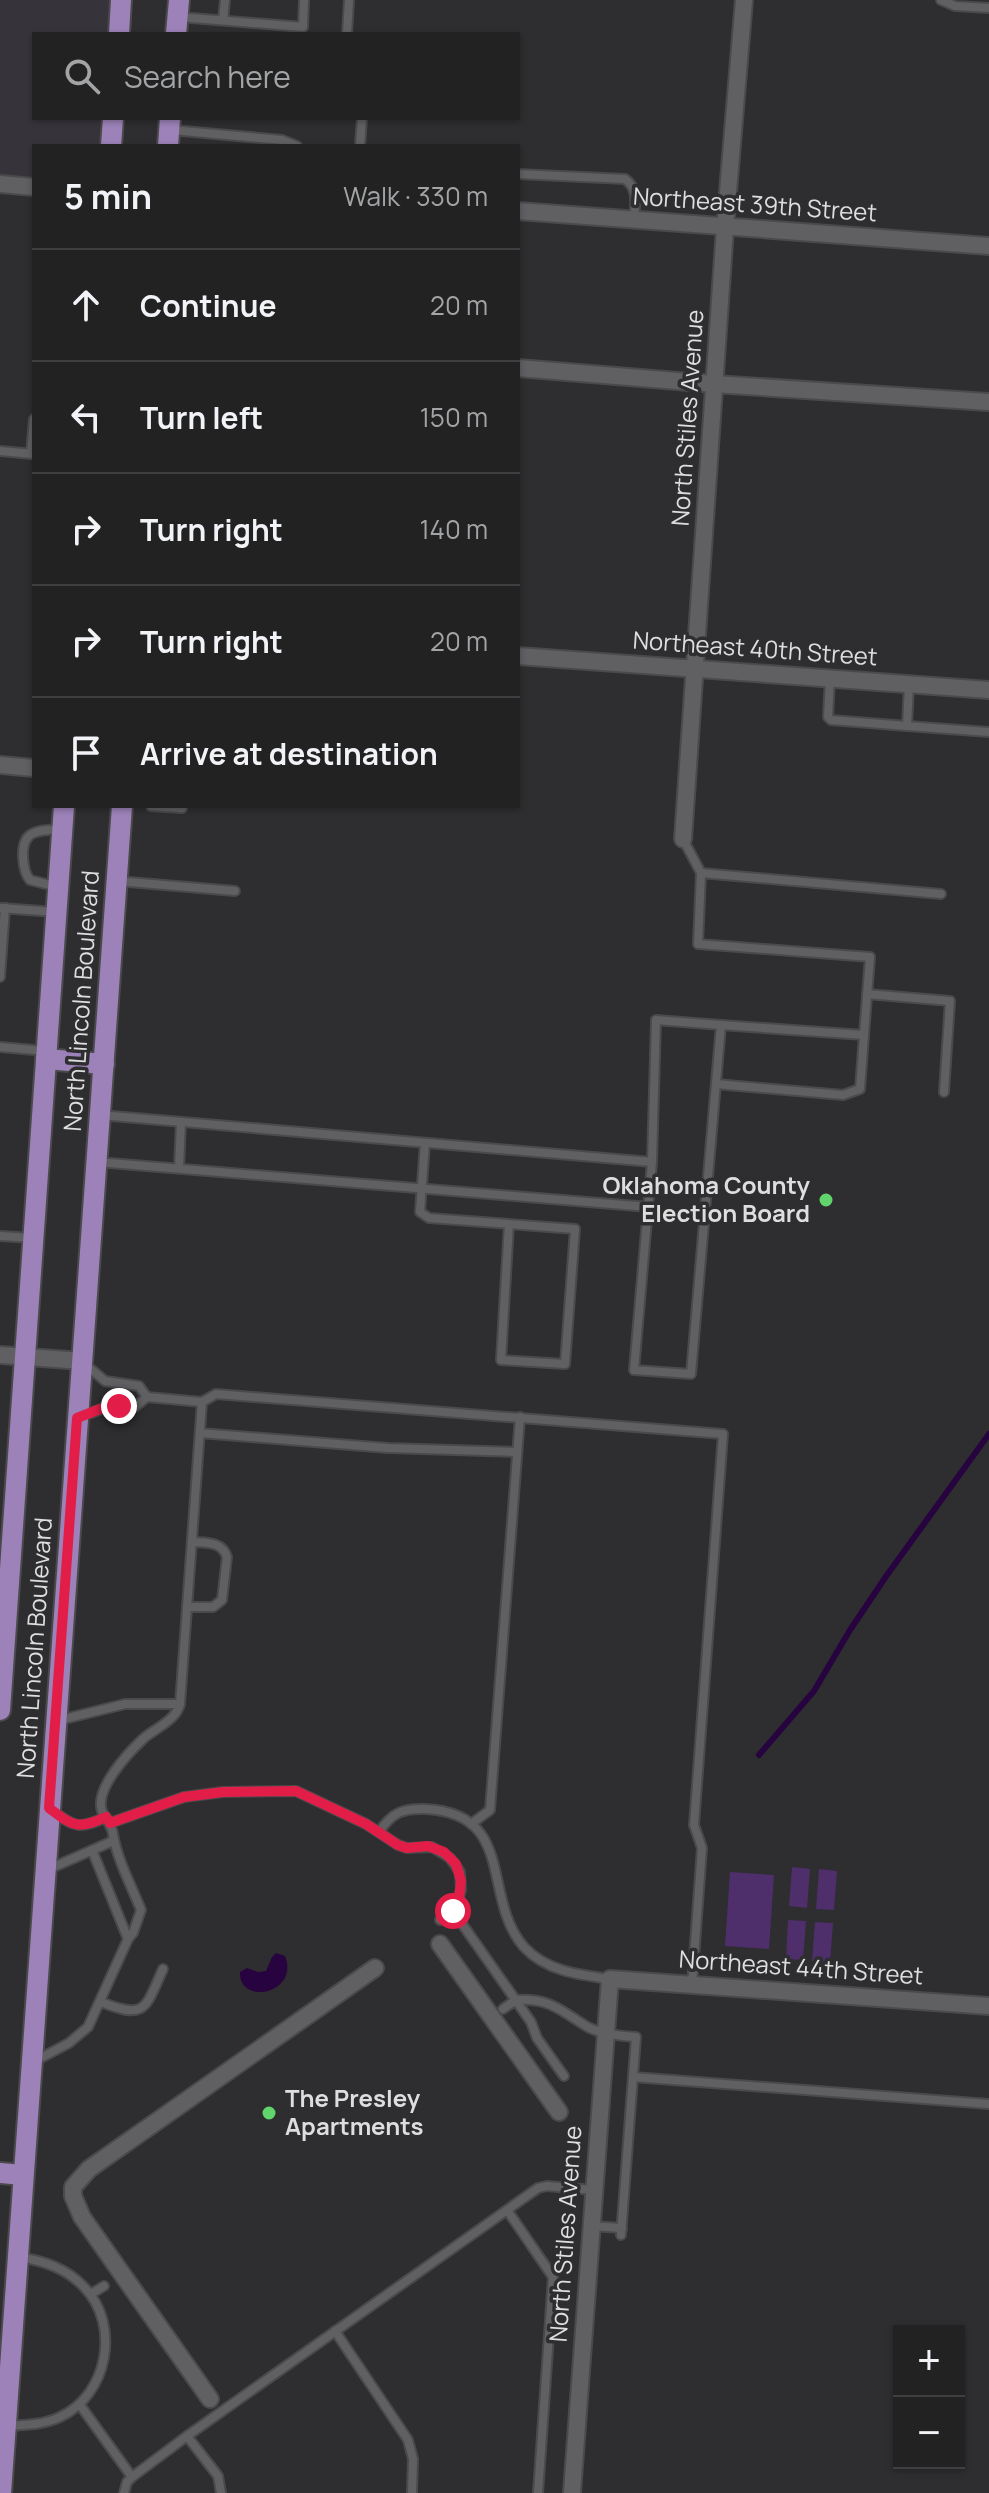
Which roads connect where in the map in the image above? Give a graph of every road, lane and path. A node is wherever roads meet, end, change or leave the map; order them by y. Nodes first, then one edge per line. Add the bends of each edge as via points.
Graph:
1 (121, 0) edge
2 (225, 0) edge
3 (304, 0) edge
4 (349, 0) edge
5 (744, 0) edge
6 (941, 0) edge
7 (989, 8) edge
8 (178, 17) edge
9 (223, 20) junction
10 (119, 32) edge
11 (347, 32) edge
12 (113, 120) edge
13 (362, 120) edge
14 (169, 131) edge
15 (111, 144) edge
16 (292, 144) edge
17 (360, 144) edge
18 (520, 174) edge
19 (0, 184) edge
20 (32, 187) edge
21 (520, 211) edge
22 (634, 221) junction
23 (725, 228) junction
24 (989, 246) edge
25 (520, 368) edge
26 (714, 384) junction
27 (989, 402) edge
28 (0, 451) edge
29 (32, 454) edge
30 (520, 656) edge
31 (694, 668) junction
32 (830, 678) junction
33 (909, 684) junction
34 (989, 690) edge
35 (907, 726) junction
36 (989, 732) edge
37 (0, 765) edge
38 (32, 768) edge
39 (64, 808) edge
40 (122, 808) edge
41 (62, 829) junction
42 (683, 839) joint
43 (701, 873) junction
44 (116, 881) junction
45 (58, 887) junction
46 (235, 891) dead end
47 (941, 894) dead end
48 (2, 908) edge
49 (56, 912) junction
50 (0, 977) edge
51 (867, 994) junction
52 (721, 1025) junction
53 (864, 1035) junction
54 (0, 1047) edge
55 (46, 1055) junction
56 (104, 1064) junction
57 (716, 1084) junction
58 (944, 1092) dead end
59 (100, 1115) junction
60 (181, 1122) junction
61 (425, 1143) junction
62 (96, 1162) junction
63 (652, 1162) junction
64 (179, 1168) junction
65 (651, 1184) junction
66 (422, 1187) junction
67 (707, 1189) junction
68 (649, 1207) junction
69 (509, 1224) junction
70 (0, 1236) edge
71 (33, 1238) junction
72 (0, 1355) edge
73 (25, 1357) junction
74 (82, 1361) junction
75 (147, 1397) junction
76 (202, 1402) junction
77 (520, 1417) junction
78 (77, 1418) junction
79 (200, 1433) junction
80 (517, 1452) junction
81 (7, 1514) edge
82 (192, 1542) junction
83 (187, 1607) junction
84 (180, 1704) junction
85 (0, 1707) edge
86 (55, 1721) junction
87 (49, 1808) junction
88 (108, 1820) junction
89 (471, 1824) junction
90 (379, 1832) junction
91 (113, 1841) junction
92 (92, 1850) junction
93 (44, 1871) junction
94 (453, 1911) junction
95 (440, 1920) dead end
96 (128, 1939) junction
97 (440, 1944) dead end
98 (375, 1968) dead end
99 (163, 1969) dead end
100 (610, 1979) junction
101 (692, 1985) junction
102 (516, 2000) junction
103 (101, 2002) junction
104 (989, 2006) edge
105 (503, 2009) dead end
106 (606, 2032) junction
107 (31, 2064) junction
108 (564, 2076) dead end
109 (633, 2077) junction
110 (989, 2104) edge
111 (559, 2112) dead end
112 (0, 2173) edge
113 (23, 2175) junction
114 (593, 2190) junction
115 (507, 2210) junction
116 (591, 2226) junction
117 (17, 2257) junction
118 (104, 2286) dead end
119 (91, 2294) junction
120 (335, 2331) junction
121 (210, 2399) dead end
122 (80, 2405) junction
123 (5, 2426) junction
124 (187, 2436) junction
125 (132, 2477) junction
126 (1, 2493) edge
127 (124, 2493) edge
128 (221, 2493) edge
129 (412, 2493) edge
130 (538, 2493) edge
131 (572, 2493) edge

1 - 10 main road
2 - 9 lane
3 - 9 lane via 303,27
4 - 11 lane
5 - 23 street, North Stiles Avenue
6 - 7 lane
8 - 9 lane
12 - 15 main road
13 - 17 lane
14 - 16 lane
18 - 22 lane via 625,179 635,192
19 - 20 street
21 - 22 street, Northeast 39th Street
22 - 23 street, Northeast 39th Street
23 - 24 street, Northeast 39th Street
23 - 26 street, North Stiles Avenue
25 - 26 street
26 - 27 street
26 - 31 street, North Stiles Avenue
28 - 29 lane
30 - 31 street, Northeast 40th Street
31 - 32 street, Northeast 40th Street
31 - 42 street, North Stiles Avenue
32 - 33 street, Northeast 40th Street
32 - 35 lane via 831,720
33 - 34 street, Northeast 40th Street
33 - 35 lane
35 - 36 lane
37 - 38 street
39 - 41 main road, North Lincoln Boulevard
40 - 44 main road, North Lincoln Boulevard
41 - 45 main road, North Lincoln Boulevard
41 - 45 lane via 29,836 23,867 30,880
42 - 43 lane
43 - 47 lane
43 - 51 lane via 698,944 870,957
44 - 46 lane
44 - 56 main road, North Lincoln Boulevard
45 - 49 main road, North Lincoln Boulevard
48 - 49 lane
48 - 50 lane
49 - 55 main road, North Lincoln Boulevard
51 - 53 lane
51 - 58 lane via 950,1001
52 - 53 lane
52 - 57 lane
52 - 63 lane via 656,1020
53 - 57 lane via 860,1089 843,1095
54 - 55 lane
55 - 56 main road
55 - 71 main road, North Lincoln Boulevard
56 - 59 main road, North Lincoln Boulevard
57 - 67 lane
59 - 60 lane
59 - 62 main road, North Lincoln Boulevard
60 - 61 lane
60 - 64 lane
61 - 63 lane
61 - 66 lane
62 - 64 lane
62 - 74 main road, North Lincoln Boulevard
63 - 65 lane
64 - 66 lane
65 - 67 lane
65 - 68 lane
66 - 68 lane
66 - 69 lane via 420,1212 429,1218
67 - 68 lane via 691,1374 634,1370
69 - 69 lane via 575,1229 565,1364 501,1360
70 - 71 lane
71 - 73 main road, North Lincoln Boulevard
72 - 73 street
73 - 74 street
73 - 81 main road, North Lincoln Boulevard
74 - 75 lane via 105,1381 139,1386
74 - 78 main road, North Lincoln Boulevard
75 - 76 lane
75 - 78 lane via 135,1407 110,1406
76 - 77 lane via 216,1394
76 - 79 lane
77 - 80 lane
77 - 101 lane via 723,1434 694,1825 702,1848
78 - 86 main road, North Lincoln Boulevard
79 - 80 lane
79 - 82 lane
80 - 89 lane via 490,1810
81 - 85 main road, North Lincoln Boulevard
82 - 83 lane
82 - 83 lane via 217,1544 227,1557 222,1600 213,1607
83 - 84 lane
84 - 86 lane via 125,1704
84 - 88 lane via 174,1716 119,1765 102,1797
86 - 87 main road, North Lincoln Boulevard
87 - 88 lane via 79,1826
87 - 93 main road, North Lincoln Boulevard
88 - 90 lane via 184,1797 289,1790
88 - 91 lane
89 - 90 lane via 444,1811 405,1809 392,1814
89 - 100 lane via 490,1850 507,1919 523,1945 551,1966
90 - 94 lane via 401,1846 432,1847 450,1858 461,1881
91 - 92 lane
91 - 96 lane via 141,1910
92 - 93 lane
92 - 96 lane
93 - 107 main road, North Lincoln Boulevard
94 - 95 lane
94 - 102 lane
96 - 103 lane
97 - 111 street
98 - 121 street via 89,2169 73,2187 82,2217
99 - 103 lane via 142,2009 129,2012
100 - 101 street, Northeast 44th Street
100 - 106 street, North Stiles Avenue
101 - 104 street, Northeast 44th Street
102 - 105 lane
102 - 106 lane via 553,2005
102 - 108 lane
103 - 107 lane via 80,2035
106 - 109 lane via 636,2037
106 - 114 street, North Stiles Avenue
107 - 113 main road, North Lincoln Boulevard
109 - 110 lane
109 - 116 lane via 622,2232
112 - 113 main road
113 - 117 main road, North Lincoln Boulevard
114 - 115 lane via 542,2186
114 - 116 street, North Stiles Avenue
115 - 120 lane
115 - 130 lane via 553,2277
116 - 131 street, North Stiles Avenue
117 - 119 lane via 61,2269
117 - 123 main road, North Lincoln Boulevard
118 - 119 lane
119 - 122 lane via 104,2326 104,2360 96,2384
120 - 124 lane
120 - 129 lane via 408,2440
122 - 123 lane via 50,2421
122 - 125 lane
123 - 126 main road, North Lincoln Boulevard
124 - 125 lane
124 - 128 lane via 218,2476
125 - 127 lane

